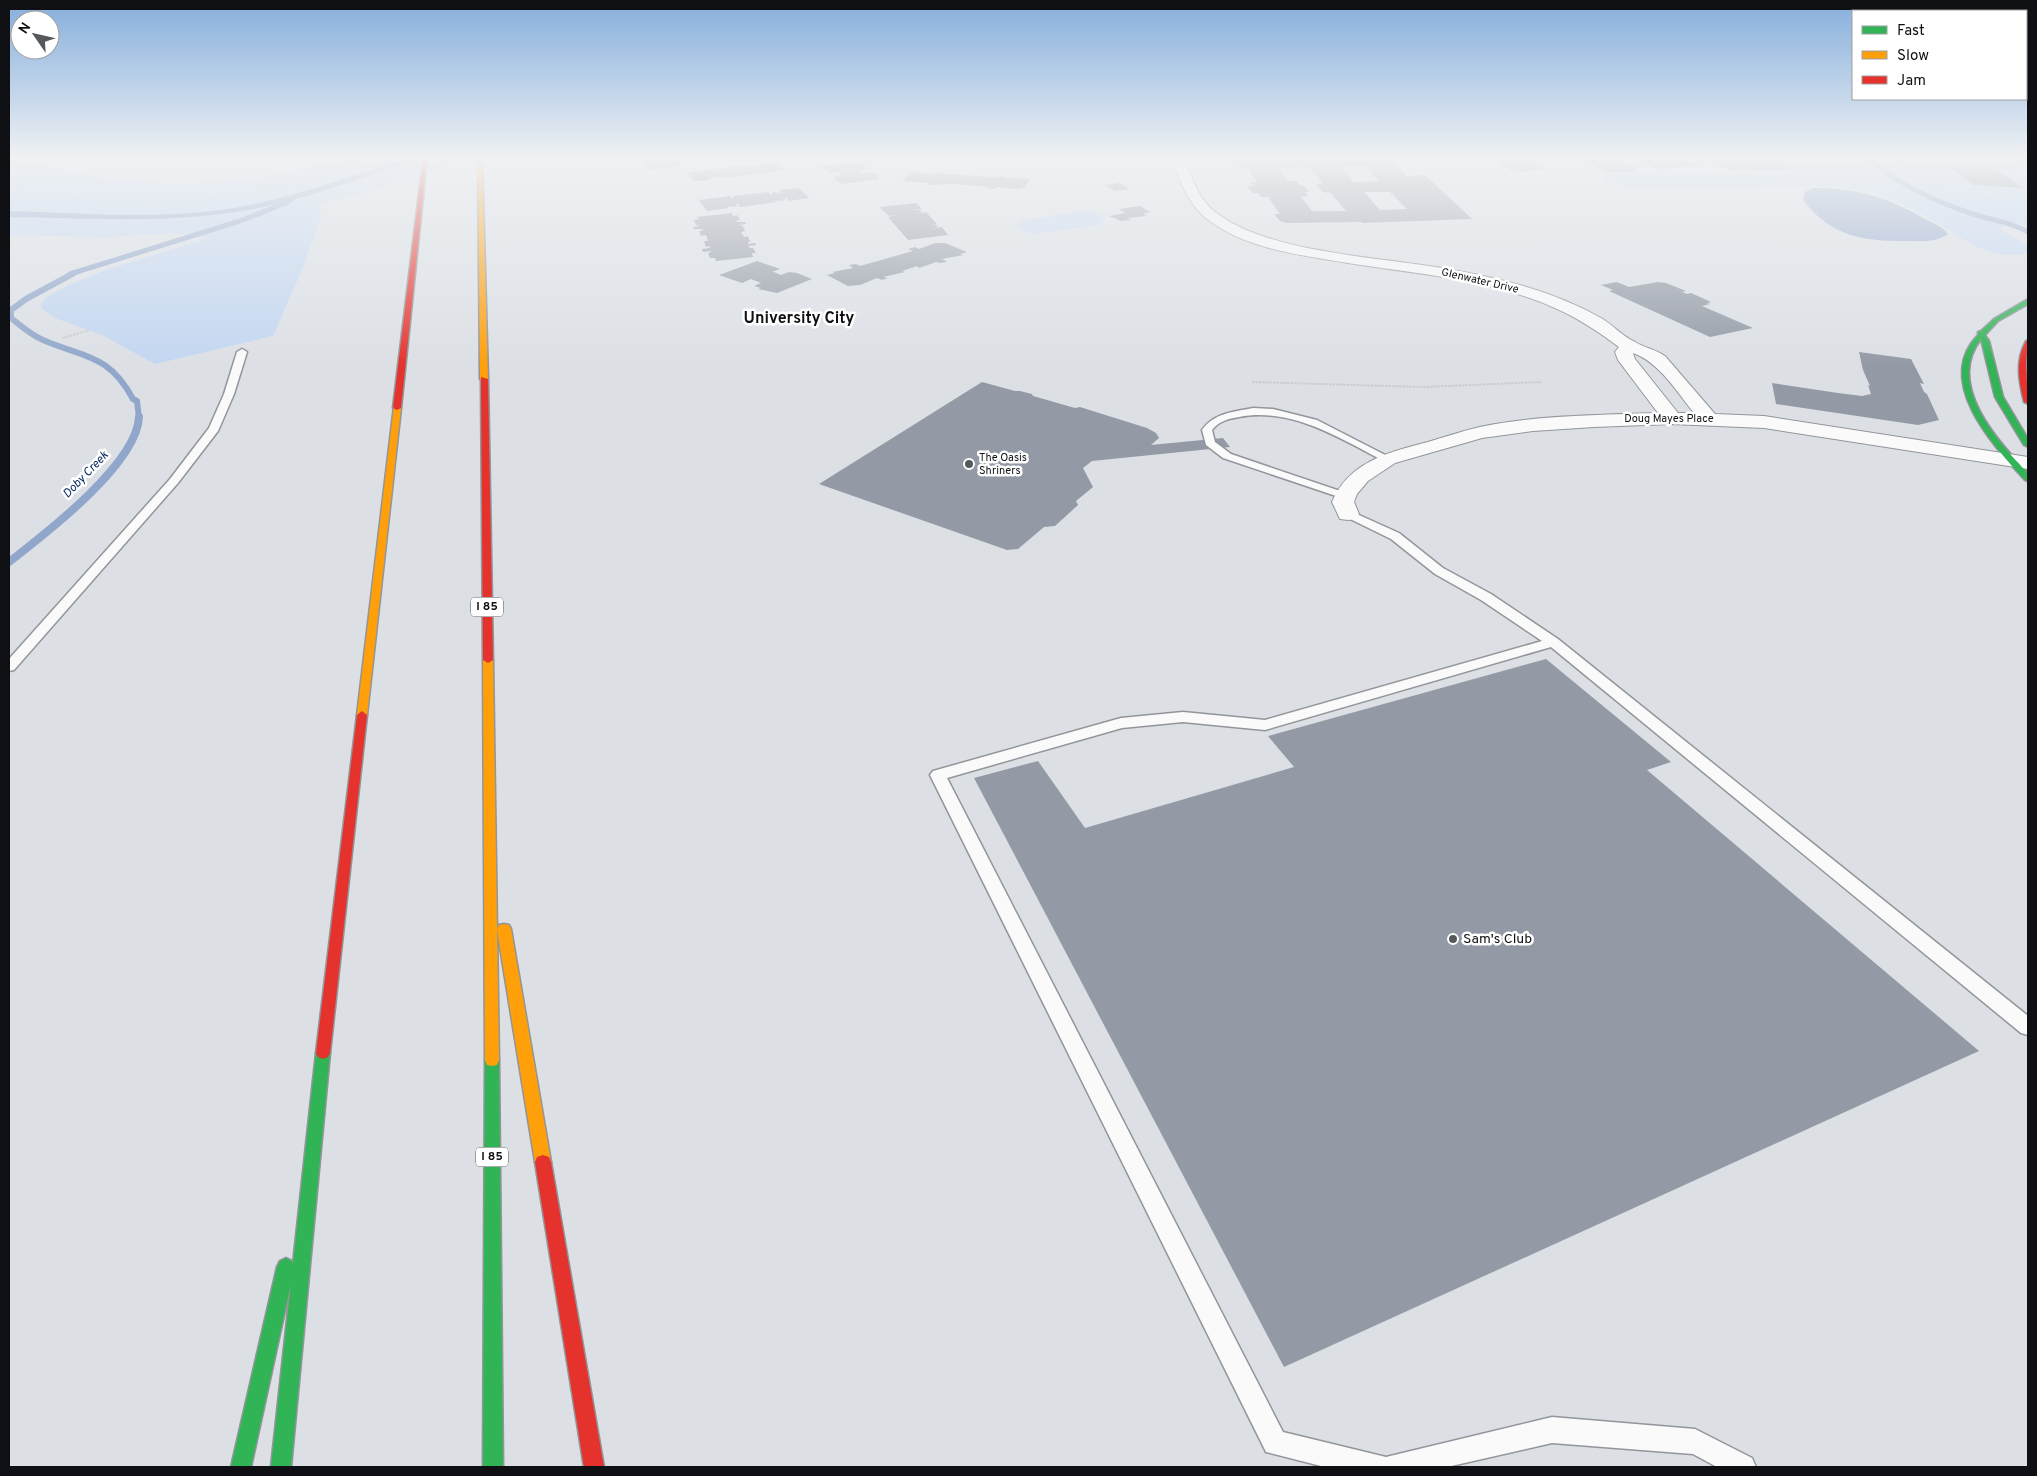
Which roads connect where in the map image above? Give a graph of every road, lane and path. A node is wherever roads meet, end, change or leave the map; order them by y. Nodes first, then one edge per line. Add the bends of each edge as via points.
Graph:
1 (417, 228) edge
2 (481, 228) edge
3 (1233, 228) edge
4 (2028, 301) edge
5 (88, 330) dead end
6 (1980, 333) junction
7 (63, 338) dead end
8 (2028, 342) edge
9 (1629, 346) junction
10 (242, 352) dead end
11 (1252, 382) dead end
12 (1542, 382) dead end
13 (2028, 402) edge
14 (1672, 418) junction
15 (1708, 418) junction
16 (2028, 445) edge
17 (1388, 459) junction
18 (2022, 463) edge
19 (2028, 478) edge
20 (1347, 505) junction
21 (1553, 642) junction
22 (9, 667) edge
23 (491, 847) junction
24 (2028, 1027) edge
25 (312, 1150) junction
26 (292, 1237) dead end
27 (288, 1256) dead end
28 (240, 1467) edge
29 (281, 1467) edge
30 (493, 1467) edge
31 (594, 1467) edge
32 (1380, 1467) edge
33 (1393, 1467) edge
34 (1743, 1467) edge

1 - 25 main road
2 - 23 main road, I 85
3 - 9 street, Glenwater Drive via 1304,251 1446,273 1504,286 1582,314
4 - 6 main road via 2004,313
5 - 7 path
6 - 16 main road via 1986,341 1999,397
6 - 18 main road via 1969,351 1966,385 1971,403 1985,429
8 - 13 main road via 2020,362
9 - 14 street via 1624,352 1626,360
9 - 15 street, Glenwater Drive via 1650,353 1659,360
10 - 22 lane via 214,429 174,481
11 - 12 path via 1424,387
14 - 15 street, Doug Mayes Place
14 - 17 street, Doug Mayes Place via 1569,422 1504,429
15 - 18 street, Doug Mayes Place via 1783,424
17 - 20 street, Doug Mayes Place via 1361,477
17 - 20 lane via 1311,422 1286,414 1266,411 1238,413 1214,422 1207,430 1210,443 1227,456
18 - 19 main road
20 - 21 lane via 1395,536 1438,571 1486,596
21 - 24 lane
21 - 32 lane via 1265,724 1183,717 1121,723 938,775 1275,1443
23 - 30 main road, I 85
23 - 31 main road
25 - 26 main road
25 - 29 main road
27 - 28 main road
33 - 34 lane via 1552,1430 1695,1442

